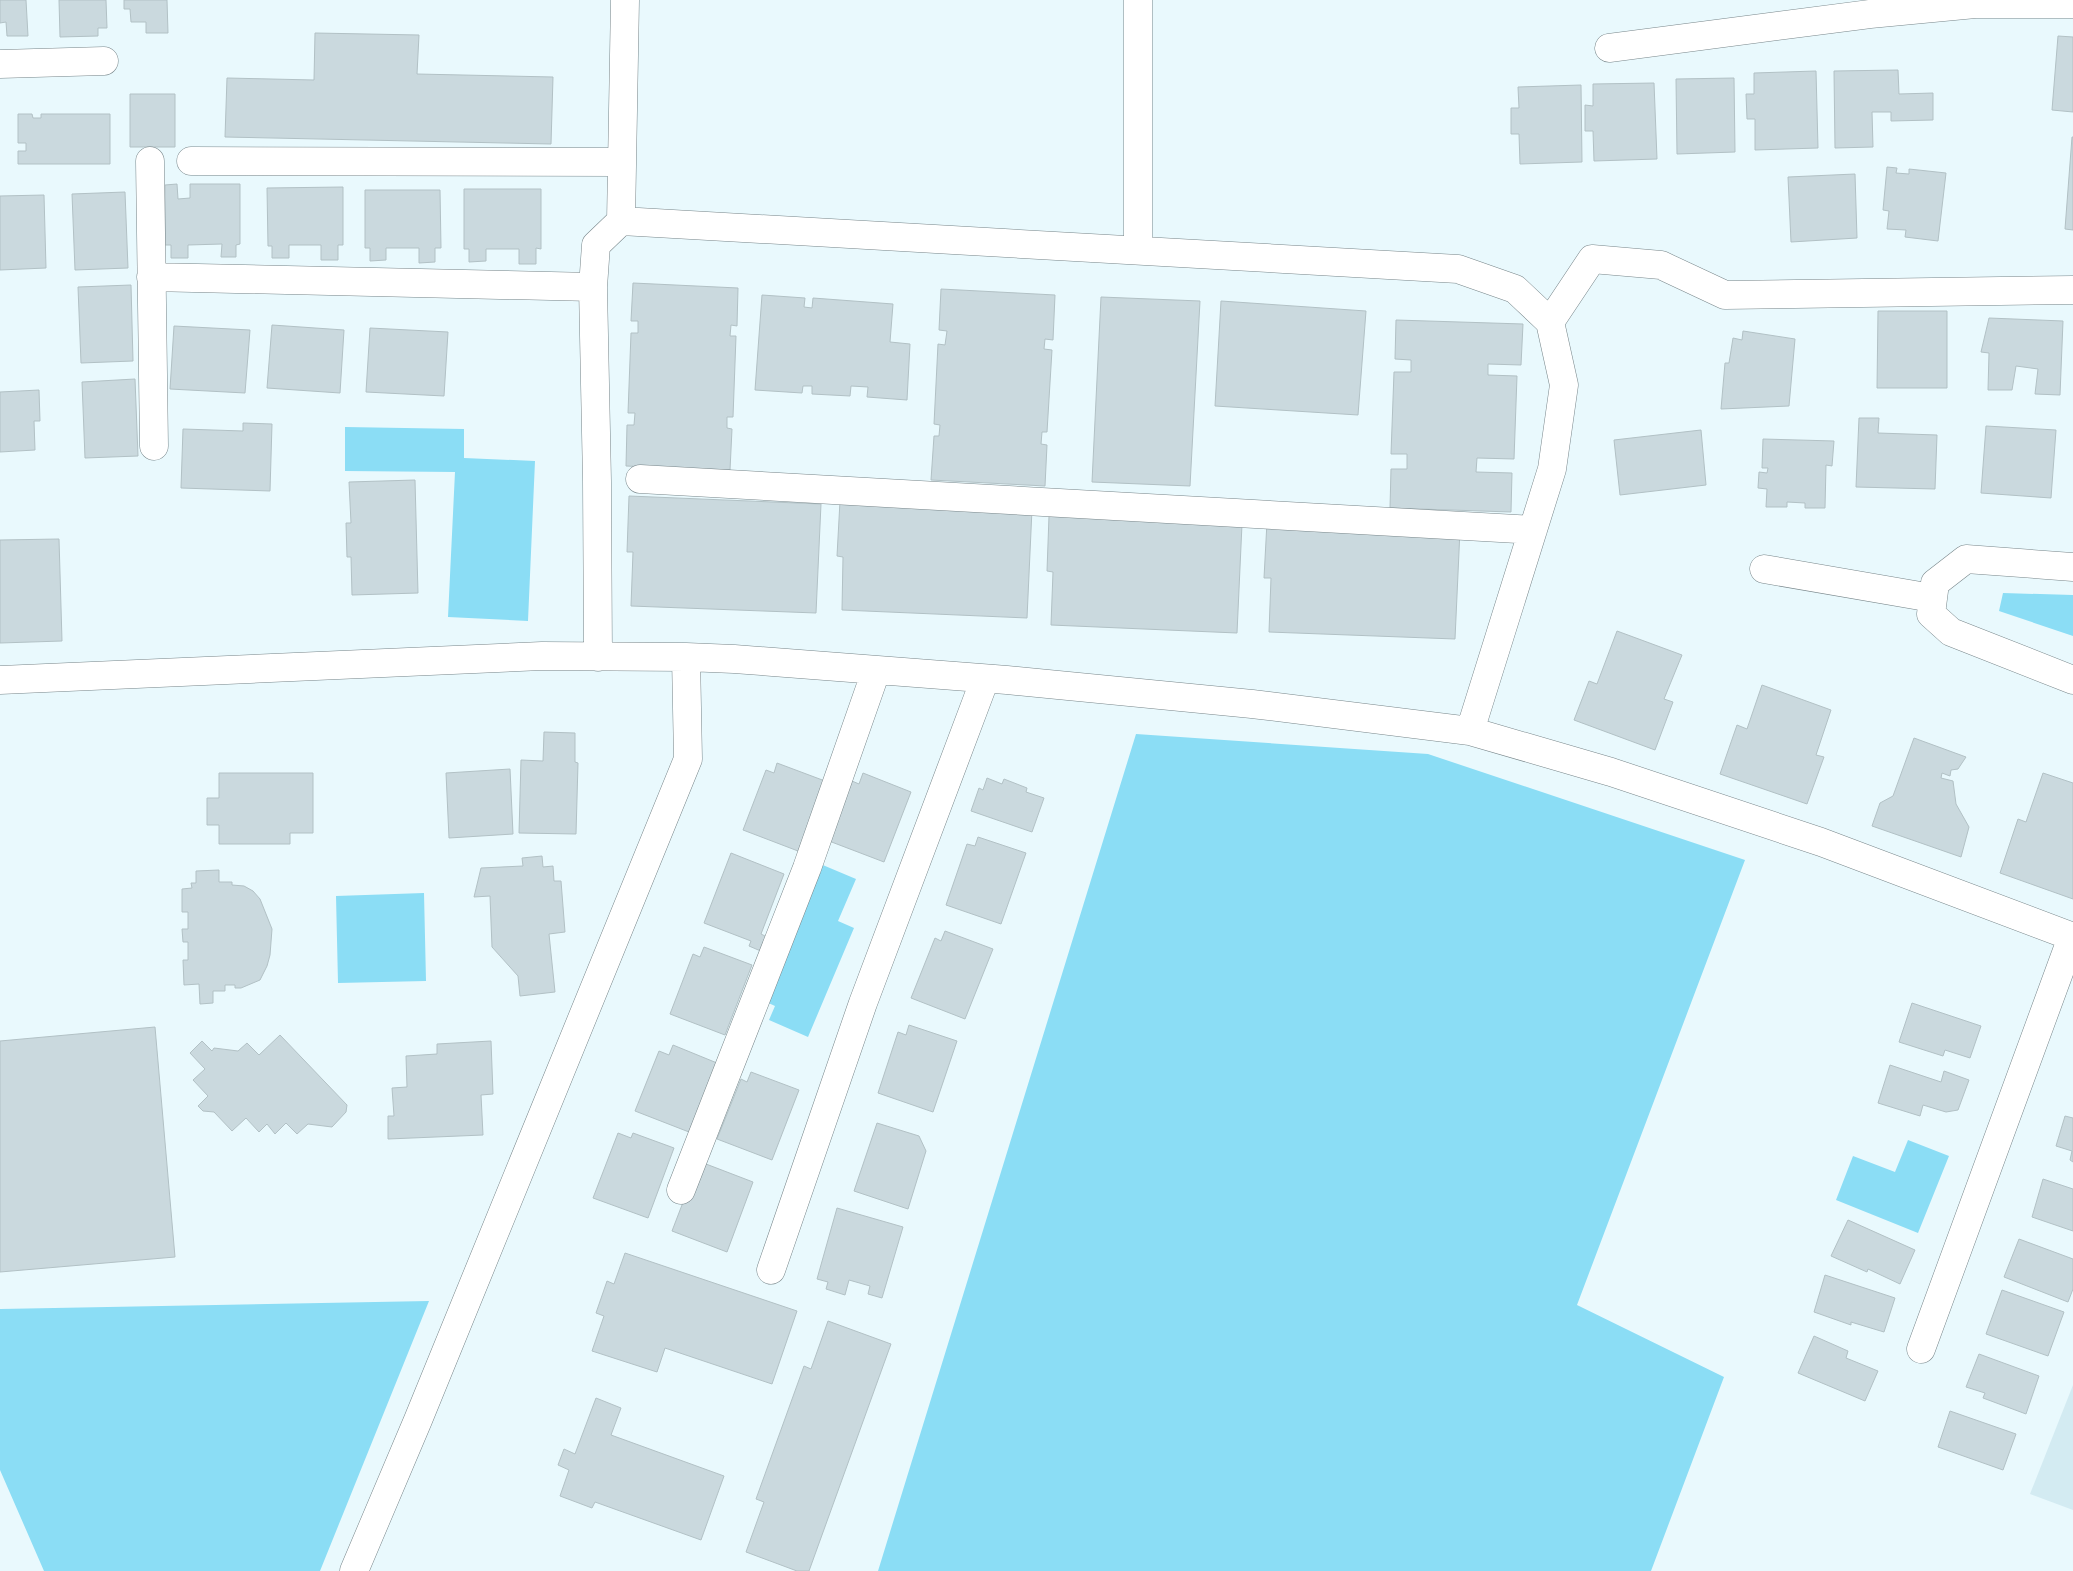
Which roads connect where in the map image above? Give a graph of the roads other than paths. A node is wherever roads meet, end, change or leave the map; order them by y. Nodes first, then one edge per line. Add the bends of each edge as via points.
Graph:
1 (625, 0) edge
2 (1138, 0) edge
3 (2032, 2) edge
4 (2073, 4) edge
5 (1609, 48) dead end
6 (104, 61) dead end
7 (0, 64) edge
8 (150, 161) dead end
9 (191, 161) dead end
10 (622, 162) junction
11 (621, 221) junction
12 (1138, 250) junction
13 (152, 276) junction
14 (593, 287) junction
15 (2073, 290) edge
16 (1550, 322) junction
17 (154, 446) dead end
18 (640, 479) dead end
19 (1533, 530) junction
20 (2073, 567) edge
21 (1764, 569) dead end
22 (1932, 598) junction
23 (598, 657) junction
24 (686, 657) junction
25 (876, 671) junction
26 (985, 679) junction
27 (0, 680) edge
28 (2073, 680) edge
29 (1470, 731) junction
30 (2072, 937) edge
31 (681, 1190) dead end
32 (771, 1270) dead end
33 (1922, 1349) dead end
34 (354, 1571) edge

1 - 10 street
2 - 12 street
3 - 4 street
3 - 5 street via 1870,14
6 - 7 street
8 - 13 street
9 - 10 street
10 - 11 street
11 - 12 street
11 - 14 street via 596,245
12 - 16 street via 1458,269 1515,289
13 - 14 street
13 - 17 street
14 - 23 street
15 - 16 street via 1725,295 1661,265 1592,259
16 - 19 street via 1564,385 1552,469
18 - 19 street
19 - 29 street
20 - 22 street via 1966,559 1935,583
21 - 22 street
22 - 28 street via 1931,614 1951,632
23 - 24 street
23 - 27 street via 532,657
24 - 25 street
24 - 34 street via 688,759
25 - 26 street
25 - 31 street via 807,868
26 - 29 street via 1252,704
26 - 32 street via 863,1003
29 - 30 street via 1610,772 1803,836
30 - 33 street

